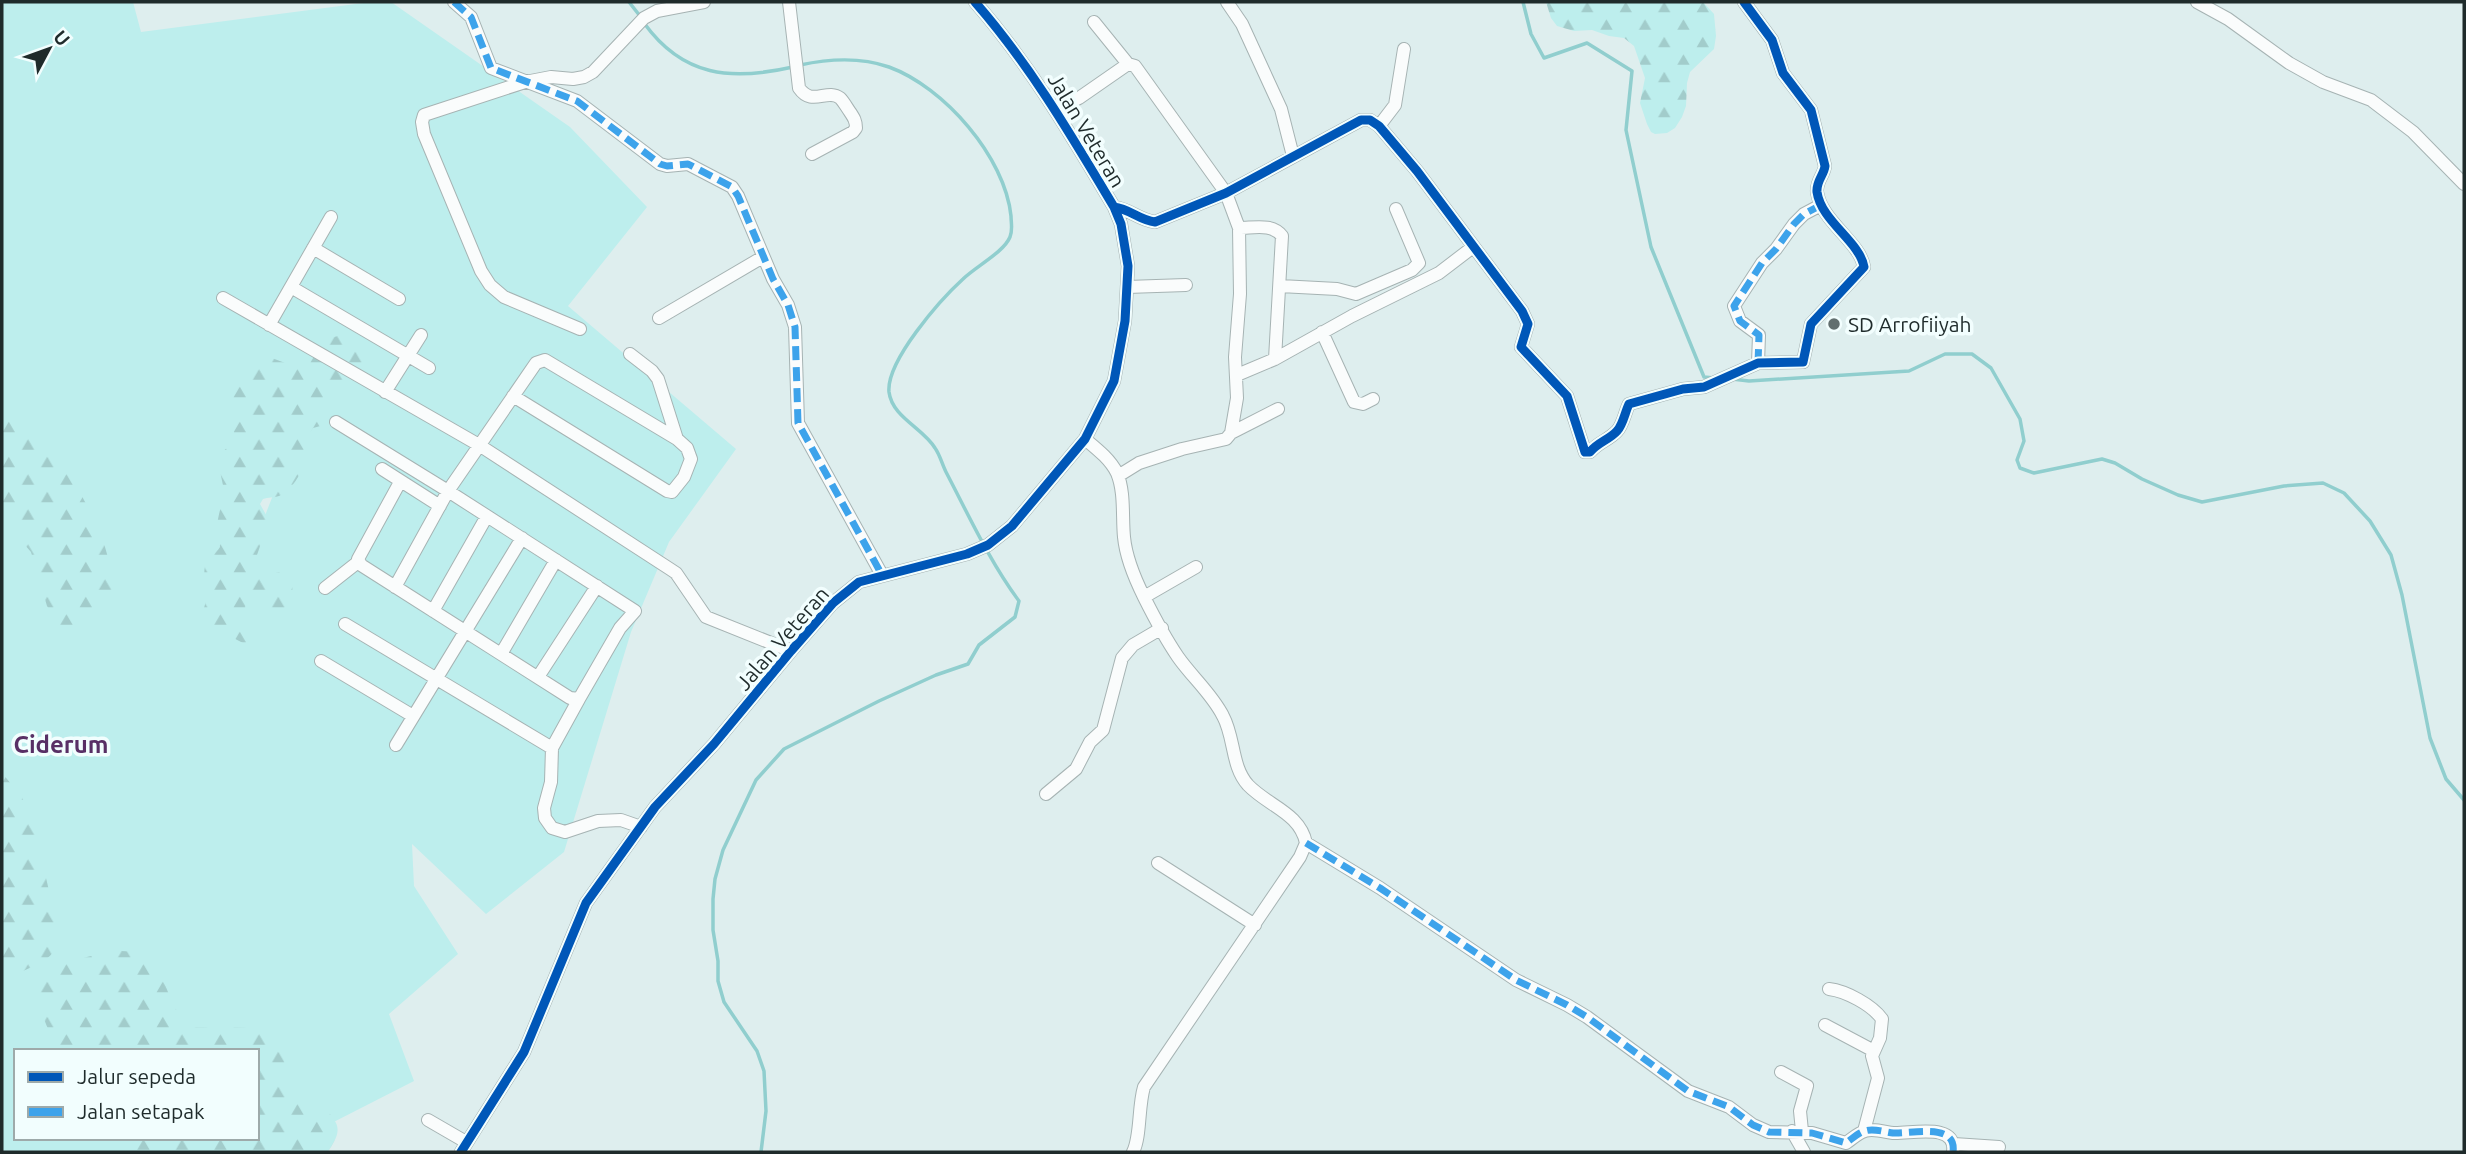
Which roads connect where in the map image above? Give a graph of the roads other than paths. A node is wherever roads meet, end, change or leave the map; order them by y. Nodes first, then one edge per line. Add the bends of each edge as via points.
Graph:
1 (454, 2) edge
2 (704, 2) edge
3 (789, 2) edge
4 (975, 2) edge
5 (1227, 2) edge
6 (1744, 2) edge
7 (2197, 2) edge
8 (1094, 22) dead end
9 (1404, 49) dead end
10 (1128, 64) junction
11 (525, 82) junction
12 (1056, 110) junction
13 (1379, 126) junction
14 (812, 154) dead end
15 (1293, 156) junction
16 (2464, 184) edge
17 (1226, 192) junction
18 (1821, 205) junction
19 (1114, 207) junction
20 (1396, 209) dead end
21 (331, 217) dead end
22 (1240, 228) junction
23 (1473, 247) junction
24 (313, 248) junction
25 (763, 257) junction
26 (1186, 285) dead end
27 (1280, 286) junction
28 (291, 287) junction
29 (1127, 287) junction
30 (223, 298) dead end
31 (399, 299) dead end
32 (659, 317) dead end
33 (269, 325) junction
34 (580, 329) dead end
35 (1322, 332) junction
36 (421, 335) dead end
37 (630, 354) dead end
38 (408, 356) junction
39 (1276, 359) junction
40 (1758, 363) junction
41 (429, 368) dead end
42 (1237, 375) junction
43 (386, 392) junction
44 (513, 396) junction
45 (1373, 399) dead end
46 (1278, 409) dead end
47 (335, 422) dead end
48 (1231, 432) junction
49 (677, 439) junction
50 (1085, 439) junction
51 (479, 445) junction
52 (382, 470) dead end
53 (1118, 477) junction
54 (400, 482) junction
55 (448, 491) junction
56 (440, 506) junction
57 (487, 516) junction
58 (522, 538) junction
59 (556, 560) junction
60 (358, 562) junction
61 (1196, 567) dead end
62 (882, 575) junction
63 (597, 586) junction
64 (395, 587) junction
65 (325, 588) dead end
66 (1144, 597) junction
67 (433, 611) junction
68 (345, 624) dead end
69 (1162, 628) junction
70 (466, 632) junction
71 (791, 651) junction
72 (500, 654) junction
73 (321, 661) dead end
74 (538, 677) junction
75 (436, 679) junction
76 (579, 699) junction
77 (413, 716) junction
78 (396, 744) dead end
79 (552, 748) junction
80 (1046, 794) dead end
81 (637, 831) junction
82 (1306, 843) junction
83 (1158, 863) dead end
84 (1255, 925) junction
85 (1829, 989) dead end
86 (1825, 1025) dead end
87 (1874, 1051) junction
88 (1782, 1072) dead end
89 (428, 1120) dead end
90 (1797, 1131) junction
91 (1864, 1131) junction
92 (464, 1147) edge
93 (1999, 1147) dead end
94 (1954, 1148) edge
95 (1133, 1152) edge
96 (1804, 1152) edge

1 - 11 street via 471,17 491,68
2 - 11 street via 644,18 584,77
3 - 14 street via 799,88 810,98 839,97 856,122 853,132
4 - 12 street, Jalan Veteran via 1026,64
5 - 15 street via 1281,109
6 - 18 street via 1772,40 1783,73 1811,110 1825,166 1817,188
7 - 16 street via 2289,63 2371,100 2413,132
8 - 10 street
9 - 13 street via 1395,105
10 - 12 street
10 - 17 street via 1142,72
11 - 25 street via 577,101 660,164 688,164 732,187
11 - 34 street via 424,115 422,122 490,285 503,297
12 - 19 street, Jalan Veteran
13 - 15 street via 1361,120
13 - 23 street
15 - 17 street
17 - 19 street via 1155,222
17 - 22 street
18 - 40 street via 1798,219 1734,306 1740,321 1759,335
18 - 40 street via 1864,267 1811,324 1803,362
19 - 29 street, Jalan Veteran via 1126,244
20 - 27 street via 1419,263 1412,270 1356,293
21 - 24 street
22 - 27 street via 1271,227 1279,232 1283,242
22 - 42 street
23 - 35 street via 1439,273
23 - 40 street via 1527,319 1521,347 1567,396 1585,452 1620,428 1629,404 1683,388 1704,387
24 - 28 street
24 - 31 street
25 - 32 street
25 - 62 street via 795,327 798,423
26 - 29 street
27 - 39 street
28 - 33 street
28 - 38 street
29 - 50 street, Jalan Veteran via 1114,381
30 - 33 street
33 - 43 street
35 - 39 street
35 - 45 street via 1354,402
36 - 38 street
37 - 49 street via 658,379
38 - 41 street
38 - 43 street
39 - 42 street
42 - 48 street
43 - 51 street
44 - 49 street via 536,363 545,360
44 - 49 street via 667,491 675,490 690,466 690,454
44 - 51 street
46 - 48 street
47 - 55 street
48 - 53 street via 1219,442 1139,463
50 - 53 street
50 - 62 street, Jalan Veteran via 1012,526 988,545
51 - 55 street
51 - 71 street via 676,573 706,617
52 - 54 street
53 - 66 street via 1125,546
54 - 56 street
54 - 60 street
55 - 56 street
55 - 57 street
56 - 64 street
57 - 58 street
57 - 67 street
58 - 59 street
58 - 70 street
59 - 63 street
59 - 72 street
60 - 64 street
60 - 65 street
61 - 66 street
62 - 71 street, Jalan Veteran via 848,590
63 - 74 street
63 - 76 street via 635,611 620,628
64 - 67 street
66 - 69 street
67 - 70 street
68 - 75 street
69 - 80 street via 1126,650 1103,730 1090,742 1076,769
69 - 82 street via 1177,656 1221,712 1242,776 1292,817
70 - 72 street
70 - 75 street
71 - 81 street, Jalan Veteran
72 - 74 street
73 - 77 street
74 - 76 street
75 - 77 street
75 - 79 street
76 - 79 street
77 - 78 street
79 - 81 street via 551,782 544,808 552,828 565,832 613,821 618,828
81 - 92 street, Jalan Veteran via 579,914 524,1052
82 - 84 street
82 - 90 street via 1516,980 1587,1017 1678,1085 1729,1107 1762,1130
83 - 84 street
84 - 95 street via 1144,1087
85 - 87 street via 1879,1015 1883,1026
86 - 87 street
87 - 91 street via 1878,1078
88 - 90 street via 1807,1086
89 - 92 street
90 - 91 street via 1846,1143
90 - 96 street
91 - 94 street via 1934,1131 1949,1136
93 - 94 street

